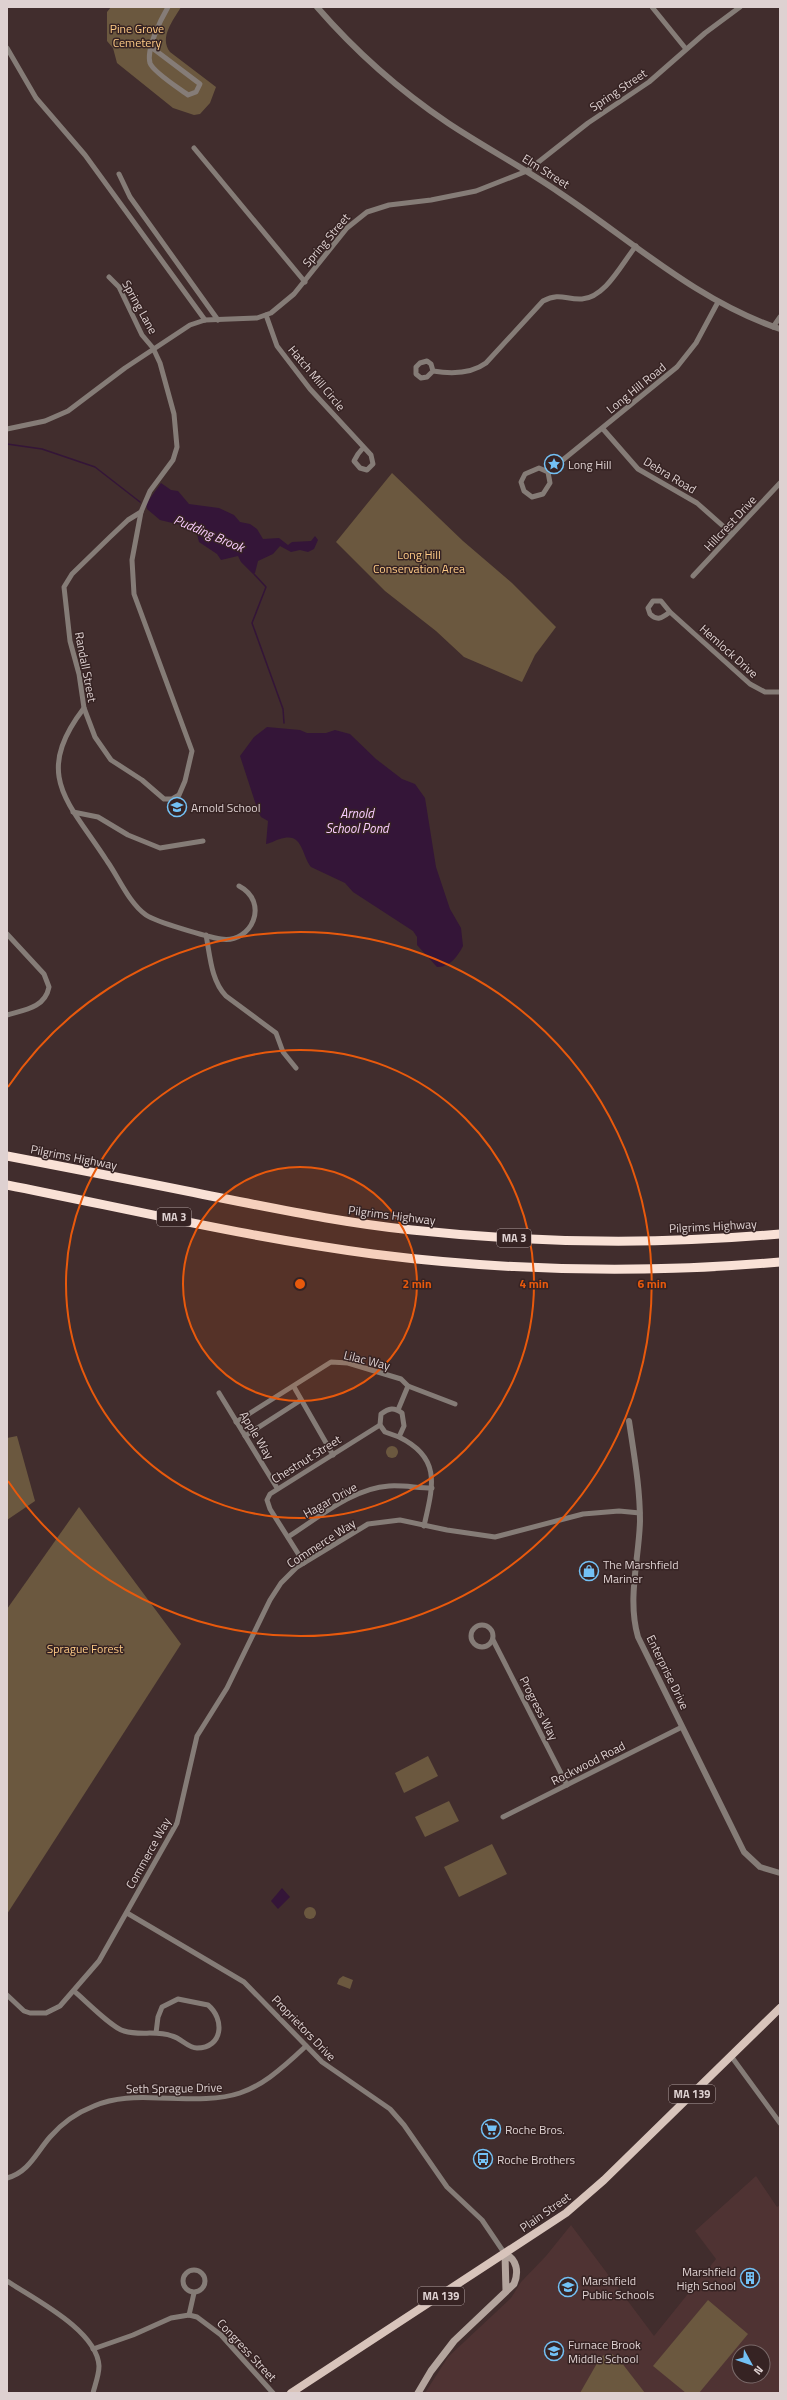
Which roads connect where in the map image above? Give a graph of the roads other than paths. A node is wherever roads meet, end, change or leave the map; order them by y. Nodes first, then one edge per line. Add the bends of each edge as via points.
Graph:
1 (168, 7) edge
2 (317, 7) edge
3 (652, 7) edge
4 (740, 7) edge
5 (151, 47) junction
6 (7, 48) edge
7 (686, 49) junction
8 (194, 148) dead end
9 (527, 171) junction
10 (119, 174) dead end
11 (636, 246) junction
12 (109, 277) dead end
13 (305, 282) junction
14 (718, 302) junction
15 (266, 315) junction
16 (780, 317) edge
17 (205, 320) junction
18 (218, 320) junction
19 (773, 327) junction
20 (780, 329) edge
21 (154, 348) junction
22 (433, 371) dead end
23 (7, 429) edge
24 (603, 429) junction
25 (364, 448) dead end
26 (548, 472) junction
27 (780, 483) edge
28 (141, 512) junction
29 (732, 534) junction
30 (693, 576) dead end
31 (670, 612) junction
32 (780, 692) edge
33 (84, 708) junction
34 (73, 812) junction
35 (203, 841) dead end
36 (239, 886) dead end
37 (7, 934) edge
38 (206, 935) junction
39 (7, 1015) edge
40 (296, 1068) dead end
41 (7, 1156) edge
42 (7, 1185) edge
43 (780, 1234) edge
44 (780, 1262) edge
45 (408, 1386) junction
46 (294, 1387) junction
47 (219, 1393) dead end
48 (301, 1400) junction
49 (455, 1404) dead end
50 (398, 1410) junction
51 (629, 1421) dead end
52 (236, 1422) junction
53 (380, 1425) junction
54 (245, 1436) junction
55 (399, 1437) junction
56 (333, 1455) junction
57 (277, 1488) junction
58 (432, 1488) junction
59 (640, 1513) junction
60 (424, 1526) junction
61 (288, 1537) junction
62 (304, 1563) junction
63 (492, 1640) junction
64 (682, 1727) junction
65 (567, 1785) junction
66 (503, 1817) dead end
67 (780, 1873) edge
68 (127, 1913) junction
69 (74, 1991) junction
70 (7, 1995) edge
71 (780, 2008) edge
72 (156, 2033) junction
73 (306, 2046) junction
74 (731, 2056) junction
75 (780, 2123) edge
76 (7, 2178) edge
77 (505, 2254) junction
78 (7, 2281) edge
79 (506, 2291) junction
80 (194, 2292) junction
81 (189, 2315) junction
82 (93, 2349) junction
83 (93, 2393) edge
84 (273, 2393) edge
85 (291, 2393) edge
86 (418, 2393) edge

1 - 5 street
2 - 9 street, Elm Street via 353,46 390,80 452,126
3 - 7 street
4 - 7 street, Spring Street
5 - 5 street via 150,63 154,69 188,96 196,92 200,84
6 - 17 street via 36,98 78,146
7 - 9 street, Spring Street via 649,82 588,123
8 - 13 street
9 - 11 street, Elm Street
9 - 13 street, Spring Street via 476,191 436,200 389,205 367,212 347,228
10 - 18 street via 130,196
11 - 14 street, Elm Street
11 - 22 street via 602,289 593,296 583,299 553,296 543,301 478,369 452,373
12 - 21 street, Spring Lane via 119,287 142,335
13 - 15 street, Spring Street via 288,300
14 - 19 street, Elm Street
14 - 24 street, Long Hill Road via 702,334 684,360
15 - 18 street, Spring Street via 241,320
15 - 25 street, Hatch Mill Circle via 277,346 310,388
16 - 19 street
17 - 18 street, Spring Street
17 - 21 street, Spring Street via 190,325
19 - 20 street, Elm Street
21 - 23 street, Spring Street via 68,411 41,422
21 - 28 street via 169,393 176,424 177,447 172,460 150,490
24 - 26 street, Long Hill Road
24 - 29 street, Debra Road via 638,469 691,499
26 - 26 street via 550,483 546,491 536,498 526,494 521,482 525,474 539,468
27 - 29 street, Hillcrest Drive
28 - 33 street, Randall Street via 128,520 72,574 64,587 70,641 79,674
28 - 33 street via 132,560 134,594 192,751 186,781 179,795 172,799 164,799 111,760 95,737
29 - 30 street, Hillcrest Drive
31 - 31 street, Hemlock Drive via 658,619 650,614 648,608 651,602 658,600 664,603
31 - 32 street, Hemlock Drive via 750,684 765,692
33 - 34 street, Randall Street via 68,730 59,754 60,784
34 - 35 street via 98,817 128,835 160,848
34 - 38 street, Randall Street via 141,910 154,919
36 - 38 street, Randall Street via 250,892 255,902 252,923 242,934 228,939
37 - 39 street via 44,974 49,987 45,997 37,1005
38 - 40 street via 219,989 276,1033 283,1052
41 - 43 highway, Pilgrims Highway / MA 3 via 277,1209 411,1230 621,1242
42 - 44 highway, MA 3 via 293,1241 373,1254 522,1268 609,1270
45 - 46 street, Lilac Way via 395,1377 348,1363 331,1362
45 - 49 street, Lilac Way
45 - 50 street
46 - 48 street
46 - 52 street, Lilac Way
47 - 52 street, Apple Way
48 - 54 street
48 - 56 street
50 - 53 street via 387,1409 381,1414
50 - 55 street via 404,1418 404,1426
51 - 59 street, Enterprise Drive via 638,1478
52 - 54 street, Apple Way
53 - 55 street via 385,1432
53 - 56 street, Chestnut Street
54 - 57 street, Apple Way
55 - 58 street via 415,1446 427,1461 431,1469
56 - 57 street, Chestnut Street
57 - 61 street, Chestnut Street via 267,1500
58 - 60 street
58 - 61 street, Hagar Drive via 388,1486 353,1496
59 - 60 street, Commerce Way via 605,1511 583,1514 495,1537
59 - 64 street, Enterprise Drive via 633,1600 635,1624 643,1650
60 - 62 street, Commerce Way via 400,1520 368,1524
61 - 62 street, Chestnut Street
62 - 68 street, Commerce Way via 281,1583 270,1600 227,1688 197,1736 177,1823
63 - 63 street, Progress Way via 488,1646 478,1646 472,1639 472,1632 481,1625 488,1627 493,1633
63 - 65 street, Progress Way
64 - 65 street, Rockwood Road
64 - 67 street, Enterprise Drive via 744,1852 760,1867
65 - 66 street, Rockwood Road
68 - 69 street, Commerce Way via 96,1965
68 - 73 street, Proprietors Drive via 244,1982
69 - 70 street, Commerce Way via 54,2010 38,2014 24,2011
69 - 72 street via 122,2031
71 - 74 main road, Plain Street / MA 139
72 - 72 street via 162,2007 178,1999 208,2005 219,2018 220,2028 210,2045 191,2047 173,2036
73 - 76 street, Seth Sprague Drive via 268,2080 245,2093 209,2100 123,2098 90,2107 65,2122 28,2166
73 - 77 street, Proprietors Drive via 330,2069 381,2102 396,2116 447,2187 482,2220
74 - 75 street
74 - 77 main road, Plain Street / MA 139 via 582,2200
77 - 79 main road
77 - 79 main road via 513,2259 517,2273 514,2284
77 - 85 main road, Plain Street / MA 139
78 - 82 street via 73,2326
79 - 86 main road via 448,2348
80 - 80 street via 187,2290 183,2284 186,2273 192,2270 200,2271 206,2280 201,2290
80 - 81 street
81 - 82 street via 171,2318 133,2336
81 - 84 street, Congress Street via 203,2320 215,2329
82 - 83 street via 99,2366

